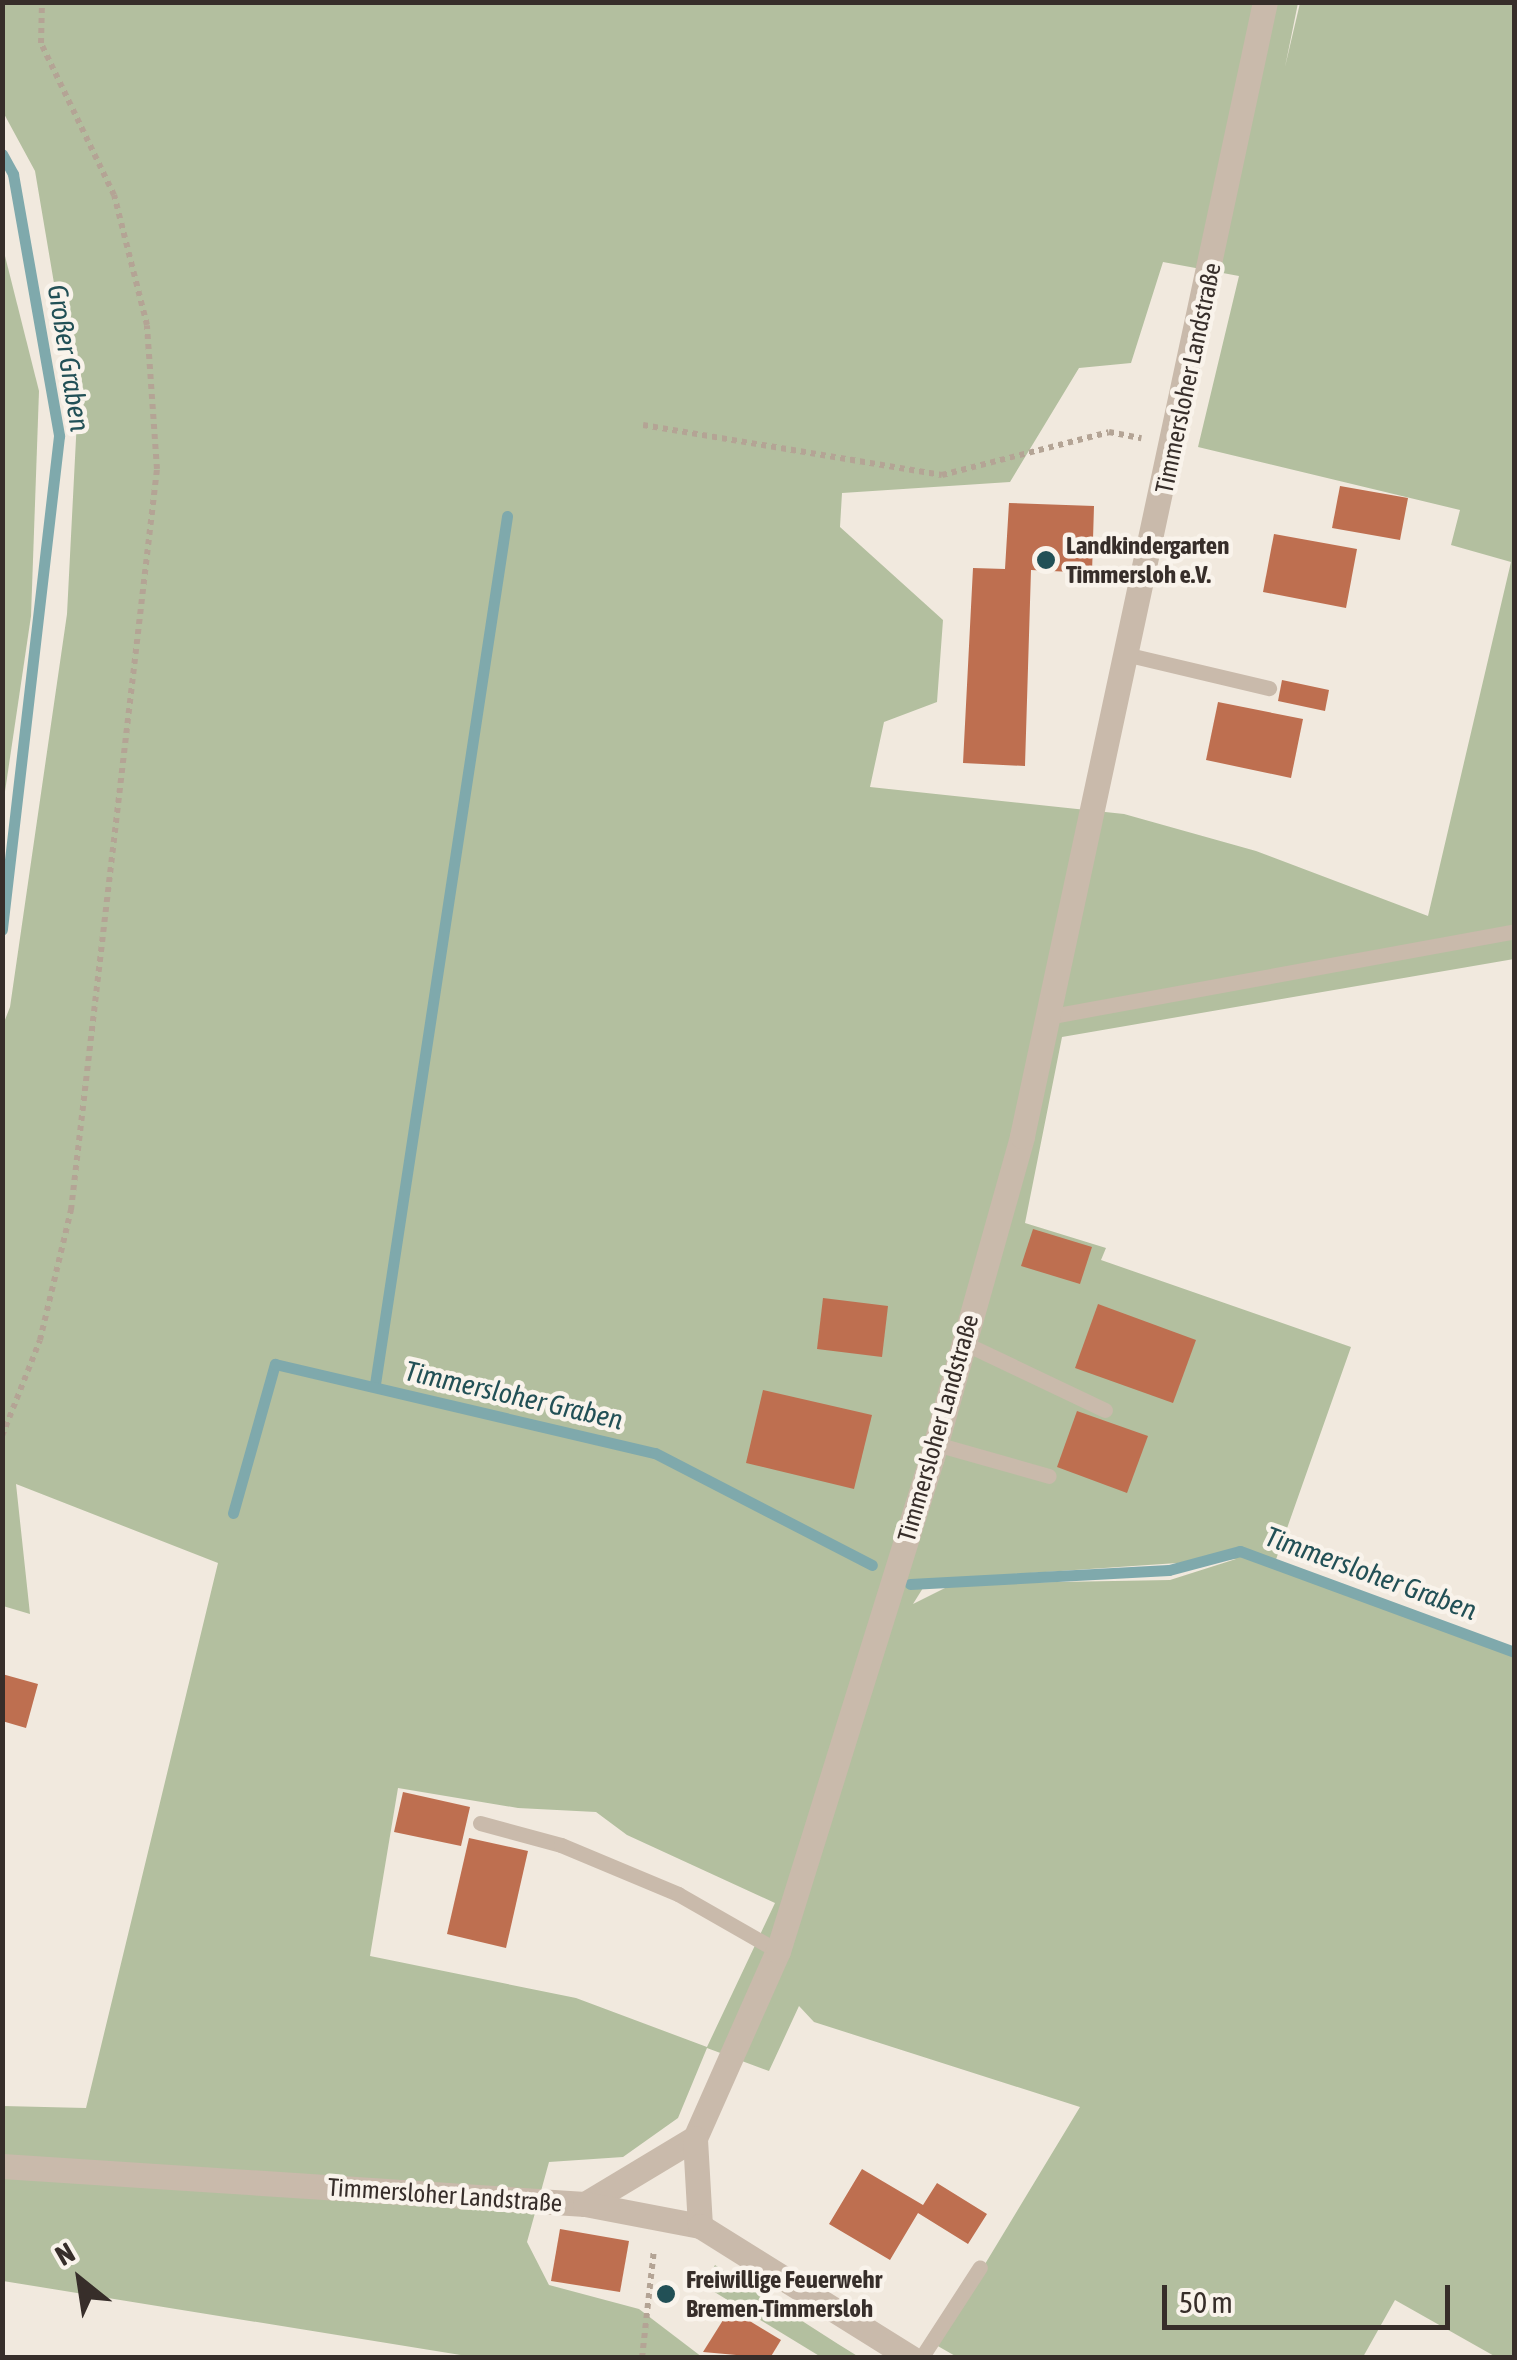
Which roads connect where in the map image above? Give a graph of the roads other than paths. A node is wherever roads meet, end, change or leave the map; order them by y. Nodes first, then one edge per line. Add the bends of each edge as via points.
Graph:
1 (1265, 2) edge
2 (1130, 655) junction
3 (1268, 688) dead end
4 (1514, 931) edge
5 (1046, 1017) junction
6 (964, 1343) junction
7 (1106, 1410) dead end
8 (936, 1444) junction
9 (1049, 1476) dead end
10 (480, 1823) dead end
11 (778, 1951) junction
12 (695, 2138) junction
13 (2, 2166) edge
14 (585, 2204) junction
15 (700, 2226) junction
16 (980, 2267) dead end
17 (911, 2358) edge
18 (921, 2358) edge

1 - 2 street, Timmersloher Landstraße
2 - 3 lane
2 - 5 street, Timmersloher Landstraße
4 - 5 lane
5 - 6 street, Timmersloher Landstraße via 1022,1136
6 - 7 lane
6 - 8 street, Timmersloher Landstraße
8 - 9 lane
8 - 11 street, Timmersloher Landstraße
10 - 11 lane via 562,1845 678,1894
11 - 12 street, Timmersloher Landstraße
12 - 14 street, Timmersloher Landstraße
12 - 15 street
13 - 14 street, Timmersloher Landstraße
14 - 15 street
15 - 17 street
16 - 18 lane

